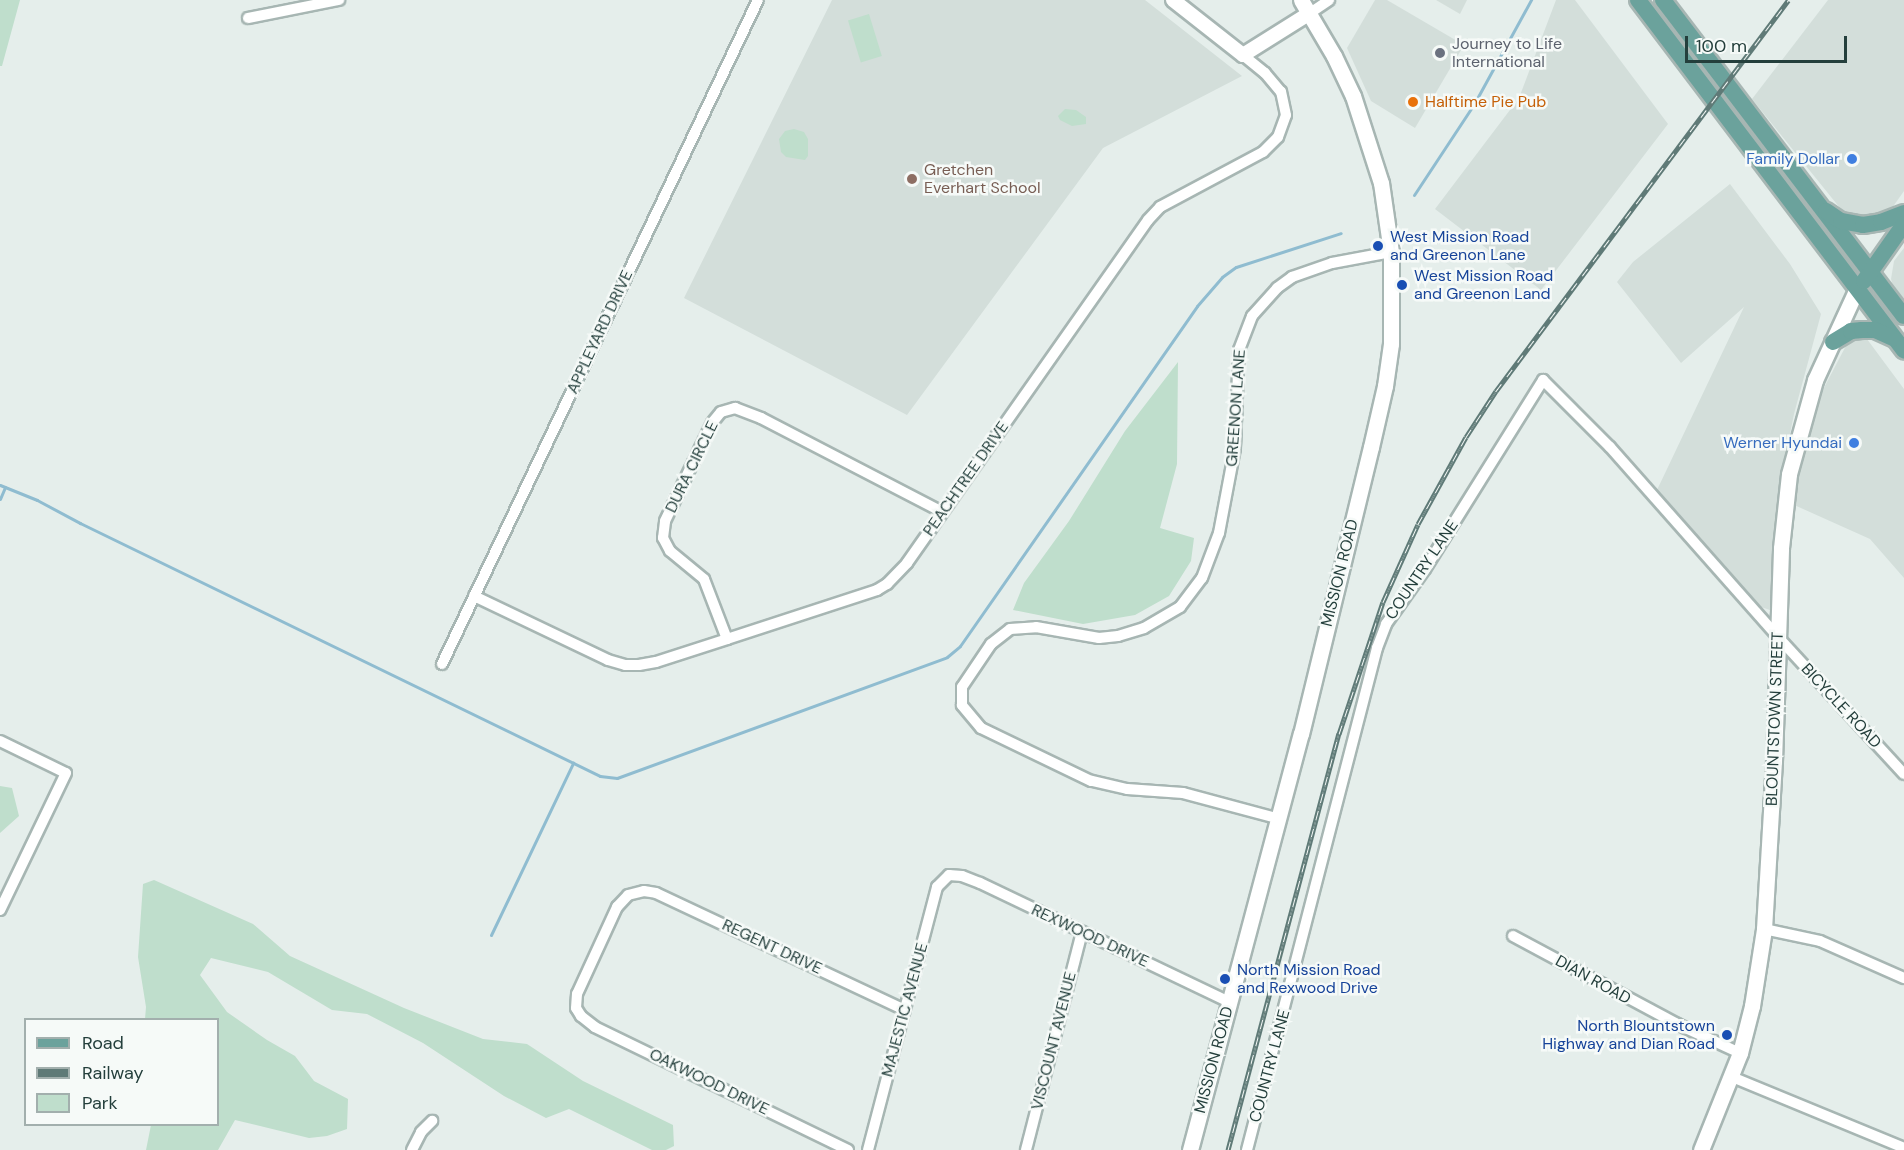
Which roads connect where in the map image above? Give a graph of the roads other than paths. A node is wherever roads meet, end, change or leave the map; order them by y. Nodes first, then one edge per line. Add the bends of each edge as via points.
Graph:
1 (339, 0) edge
2 (758, 0) edge
3 (1173, 0) edge
4 (1301, 0) edge
5 (1329, 0) edge
6 (1638, 0) edge
7 (1663, 0) edge
8 (1310, 13) junction
9 (248, 18) dead end
10 (1243, 55) junction
11 (1820, 207) junction
12 (1904, 213) edge
13 (1904, 224) edge
14 (1391, 252) junction
15 (1870, 273) junction
16 (1856, 291) junction
17 (1904, 316) edge
18 (1833, 342) junction
19 (1899, 345) edge
20 (942, 512) junction
21 (474, 596) junction
22 (1778, 637) junction
23 (727, 639) junction
24 (442, 664) dead end
25 (0, 741) edge
26 (1904, 774) edge
27 (1280, 819) junction
28 (949, 875) joint
29 (636, 891) joint
30 (0, 910) edge
31 (1764, 929) junction
32 (1082, 932) junction
33 (1513, 936) dead end
34 (1904, 978) edge
35 (1230, 1002) junction
36 (905, 1010) junction
37 (1740, 1053) junction
38 (1732, 1077) junction
39 (432, 1121) dead end
40 (1904, 1148) edge
41 (412, 1150) edge
42 (848, 1150) edge
43 (868, 1150) edge
44 (1026, 1150) edge
45 (1190, 1150) edge
46 (1247, 1150) edge
47 (1701, 1150) edge

1 - 9 street
2 - 21 street, APPLEYARD DRIVE
3 - 10 street
4 - 8 main road, MISSION ROAD
5 - 8 street
6 - 16 main road
7 - 11 main road
8 - 10 street
8 - 14 main road, MISSION ROAD via 1334,56 1366,133 1381,183
10 - 20 street, PEACHTREE DRIVE via 1265,72 1281,92 1286,115 1278,137 1263,152 1160,207 1148,220
11 - 12 main road via 1853,224 1881,222
11 - 15 main road
13 - 15 main road
14 - 27 main road, MISSION ROAD via 1392,319 1385,386
14 - 27 street, GREENON LANE via 1332,263 1292,277 1252,316 1239,350 1235,448 1220,533 1202,578 1180,607 1144,628 1119,636 1099,638 1024,626 1011,629 991,644 963,687 962,705 981,728 1091,781 1127,789 1183,793
15 - 16 main road
15 - 17 main road
16 - 18 main road, BLOUNTSTOWN STREET
16 - 19 main road
18 - 19 main road via 1851,331 1875,330
18 - 22 main road, BLOUNTSTOWN STREET via 1815,380 1789,474
20 - 23 street, PEACHTREE DRIVE via 896,577 877,590
20 - 23 street, DURA CIRCLE via 761,418 735,408 721,412 665,521 663,538 670,551 705,579
21 - 23 street, PEACHTREE DRIVE via 625,665 656,662
21 - 24 street, APPLEYARD DRIVE
22 - 26 street, BICYCLE ROAD
22 - 31 main road, BLOUNTSTOWN STREET
22 - 46 street, COUNTRY LANE via 1610,447 1543,380 1425,569 1386,624
25 - 30 street via 66,773
27 - 35 main road, MISSION ROAD
28 - 32 street, REXWOOD DRIVE via 980,883
28 - 36 street, MAJESTIC AVENUE via 937,887
29 - 36 street, REGENT DRIVE via 656,893
29 - 42 street, OAKWOOD DRIVE via 617,907 577,994 576,1008 586,1022
31 - 34 street via 1820,941
31 - 37 main road, BLOUNTSTOWN STREET
32 - 35 street, REXWOOD DRIVE
32 - 44 street, VISCOUNT AVENUE
33 - 37 street, DIAN ROAD via 1677,1024
35 - 45 main road, MISSION ROAD
36 - 43 street, MAJESTIC AVENUE
37 - 38 main road, BLOUNTSTOWN STREET
38 - 40 street
38 - 47 main road, BLOUNTSTOWN STREET
39 - 41 street

